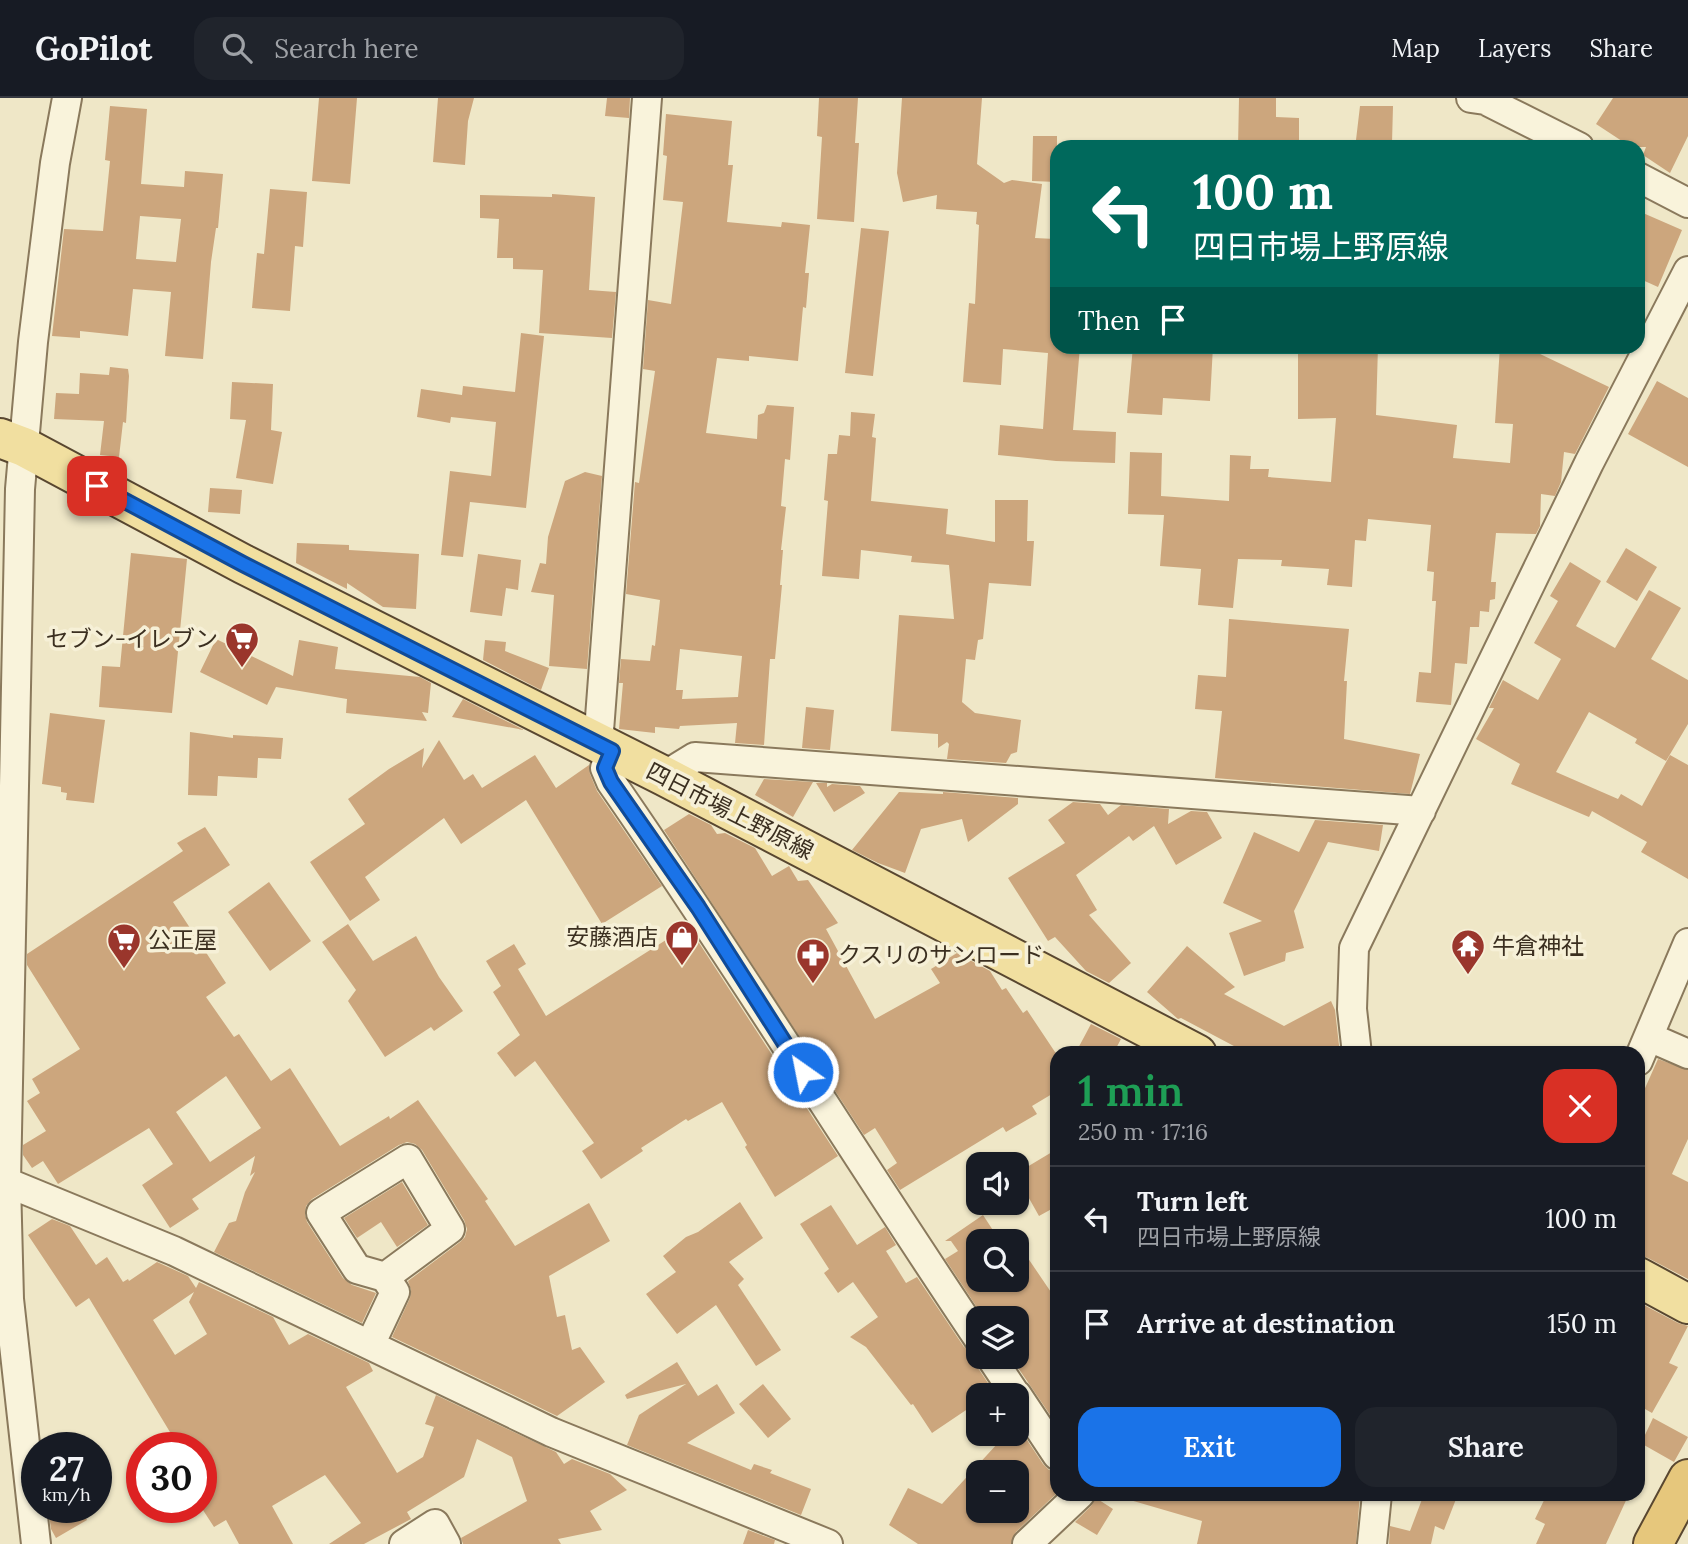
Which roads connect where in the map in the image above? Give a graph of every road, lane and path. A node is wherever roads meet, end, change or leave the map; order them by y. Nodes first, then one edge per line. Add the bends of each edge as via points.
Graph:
1 (67, 98) edge
2 (647, 98) edge
3 (1471, 98) edge
4 (1565, 140) edge
5 (1645, 181) edge
6 (1688, 203) edge
7 (1688, 271) edge
8 (11, 442) edge
9 (7, 708) edge
10 (605, 747) junction
11 (664, 776) junction
12 (1420, 811) junction
13 (1688, 943) edge
14 (1182, 1046) edge
15 (1356, 1046) edge
16 (1645, 1047) edge
17 (1645, 1049) edge
18 (1688, 1054) edge
19 (3, 1179) edge
20 (385, 1277) junction
21 (1645, 1281) edge
22 (1688, 1304) edge
23 (966, 1320) edge
24 (370, 1345) junction
25 (1029, 1413) edge
26 (1050, 1444) edge
27 (1688, 1479) edge
28 (1073, 1501) edge
29 (1376, 1501) edge
30 (1034, 1543) edge
31 (36, 1544) edge
32 (404, 1544) edge
33 (446, 1544) edge
34 (828, 1544) edge
35 (1372, 1544) edge
36 (1653, 1544) edge

1 - 8 street via 33,342
2 - 10 street
3 - 4 street via 1485,100
5 - 6 street
7 - 12 street
8 - 9 street via 20,489
8 - 10 main road, 四日市場上野原線
9 - 19 street
10 - 11 main road, 四日市場上野原線
10 - 23 street via 605,768 611,782 698,907
11 - 12 street via 695,758
11 - 14 main road, 四日市場上野原線
12 - 15 street via 1354,948
13 - 16 street
17 - 18 street
19 - 24 street via 174,1251
19 - 31 street via 9,1300
20 - 20 street via 357,1269 321,1213 408,1159 450,1229
20 - 24 street via 395,1292
21 - 22 main road
24 - 34 street via 551,1432
25 - 26 street
27 - 36 highway
28 - 30 street
29 - 35 street
32 - 33 street via 435,1524

